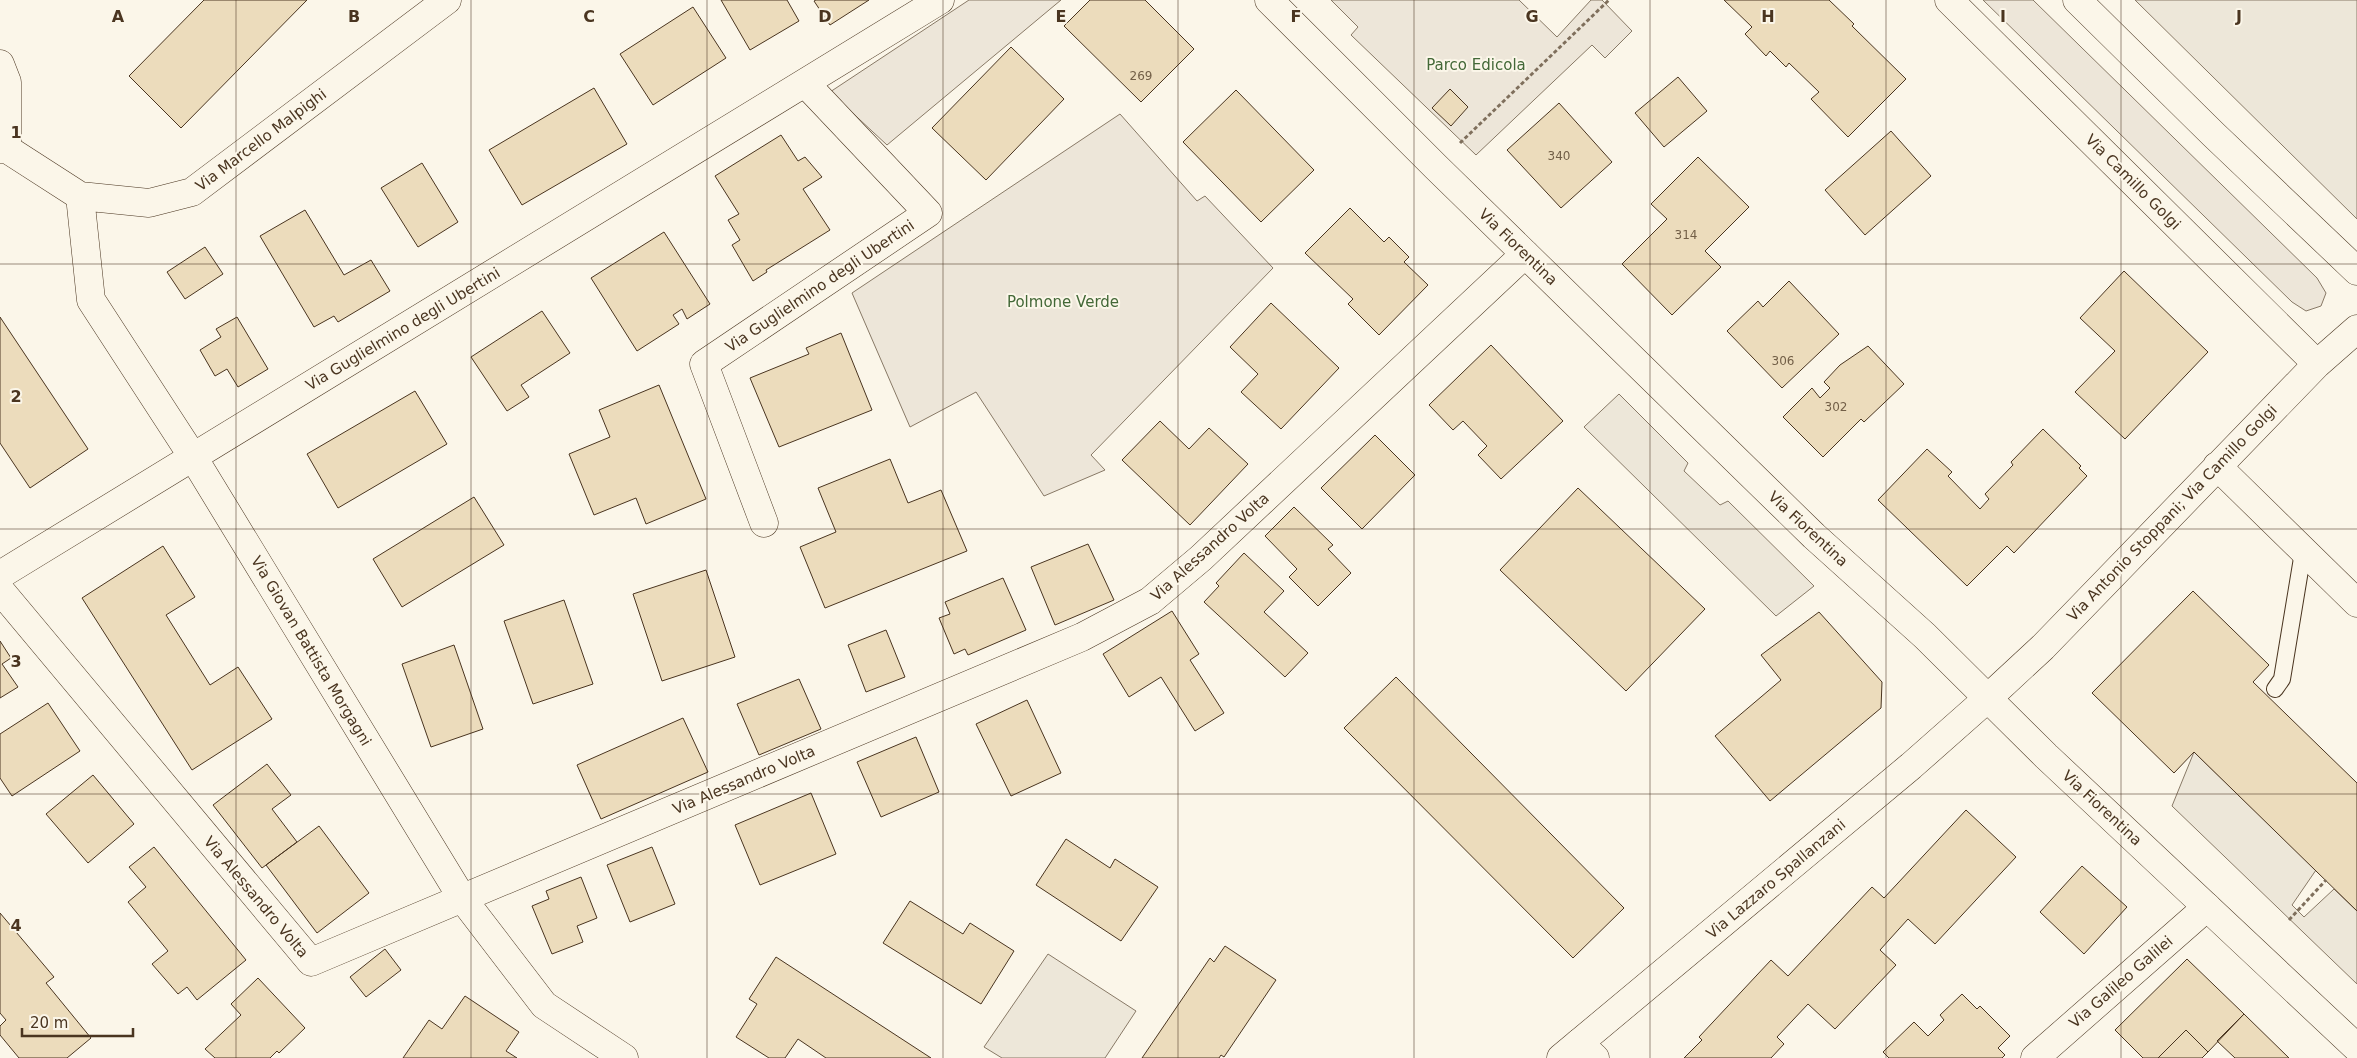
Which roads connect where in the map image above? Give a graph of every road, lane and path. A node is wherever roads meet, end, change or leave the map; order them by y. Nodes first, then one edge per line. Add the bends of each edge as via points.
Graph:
1 (447, 0) edge
2 (940, 0) edge
3 (1269, 0) edge
4 (1609, 0) edge
5 (1949, 0) edge
6 (2078, 0) edge
7 (0, 64) edge
8 (805, 83) junction
9 (1457, 146) dead end
10 (4, 149) edge
11 (80, 196) junction
12 (1524, 254) junction
13 (2357, 271) edge
14 (2357, 329) edge
15 (2318, 364) junction
16 (193, 457) junction
17 (2217, 466) junction
18 (764, 524) dead end
19 (2304, 552) junction
20 (0, 575) edge
21 (0, 590) edge
22 (2357, 603) edge
23 (2275, 689) dead end
24 (1988, 698) junction
25 (2326, 880) dead end
26 (462, 898) junction
27 (2208, 907) junction
28 (2289, 920) dead end
29 (2357, 1048) edge
30 (1578, 1053) edge
31 (624, 1058) edge
32 (2035, 1058) edge

1 - 11 street, Via Marcello Malpighi via 192,192 149,204
2 - 8 street, Via Guglielmino degli Ubertini
3 - 12 street, Via Fiorentina
4 - 9 path
5 - 15 street, Via Camillo Golgi
6 - 13 street
7 - 10 street via 7,82
8 - 16 street, Via Guglielmino degli Ubertini
8 - 18 street, Via Guglielmino degli Ubertini via 928,213 704,364
10 - 11 street, Via Marcello Malpighi
11 - 16 street, Via Giovan Battista Morgagni via 91,300
12 - 24 street, Via Fiorentina via 1814,536
12 - 26 street, Via Alessandro Volta via 1201,558 1150,601 1082,637
14 - 15 street, Via Antonio Stoppani; Via Camillo Golgi
15 - 17 street, Via Antonio Stoppani; Via Camillo Golgi
16 - 20 street, Via Guglielmino degli Ubertini
16 - 26 street, Via Giovan Battista Morgagni
17 - 19 street
17 - 24 street, Via Antonio Stoppani; Via Camillo Golgi via 2043,647
19 - 22 street
19 - 23 lane via 2282,679
21 - 26 street, Via Alessandro Volta via 311,962
24 - 27 street, Via Fiorentina
24 - 30 street, Via Lazzaro Spallanzani
25 - 28 path
26 - 31 street, Via Giovan Battista Morgagni via 544,1005
27 - 29 street, Via Fiorentina
27 - 32 street, Via Galileo Galilei

